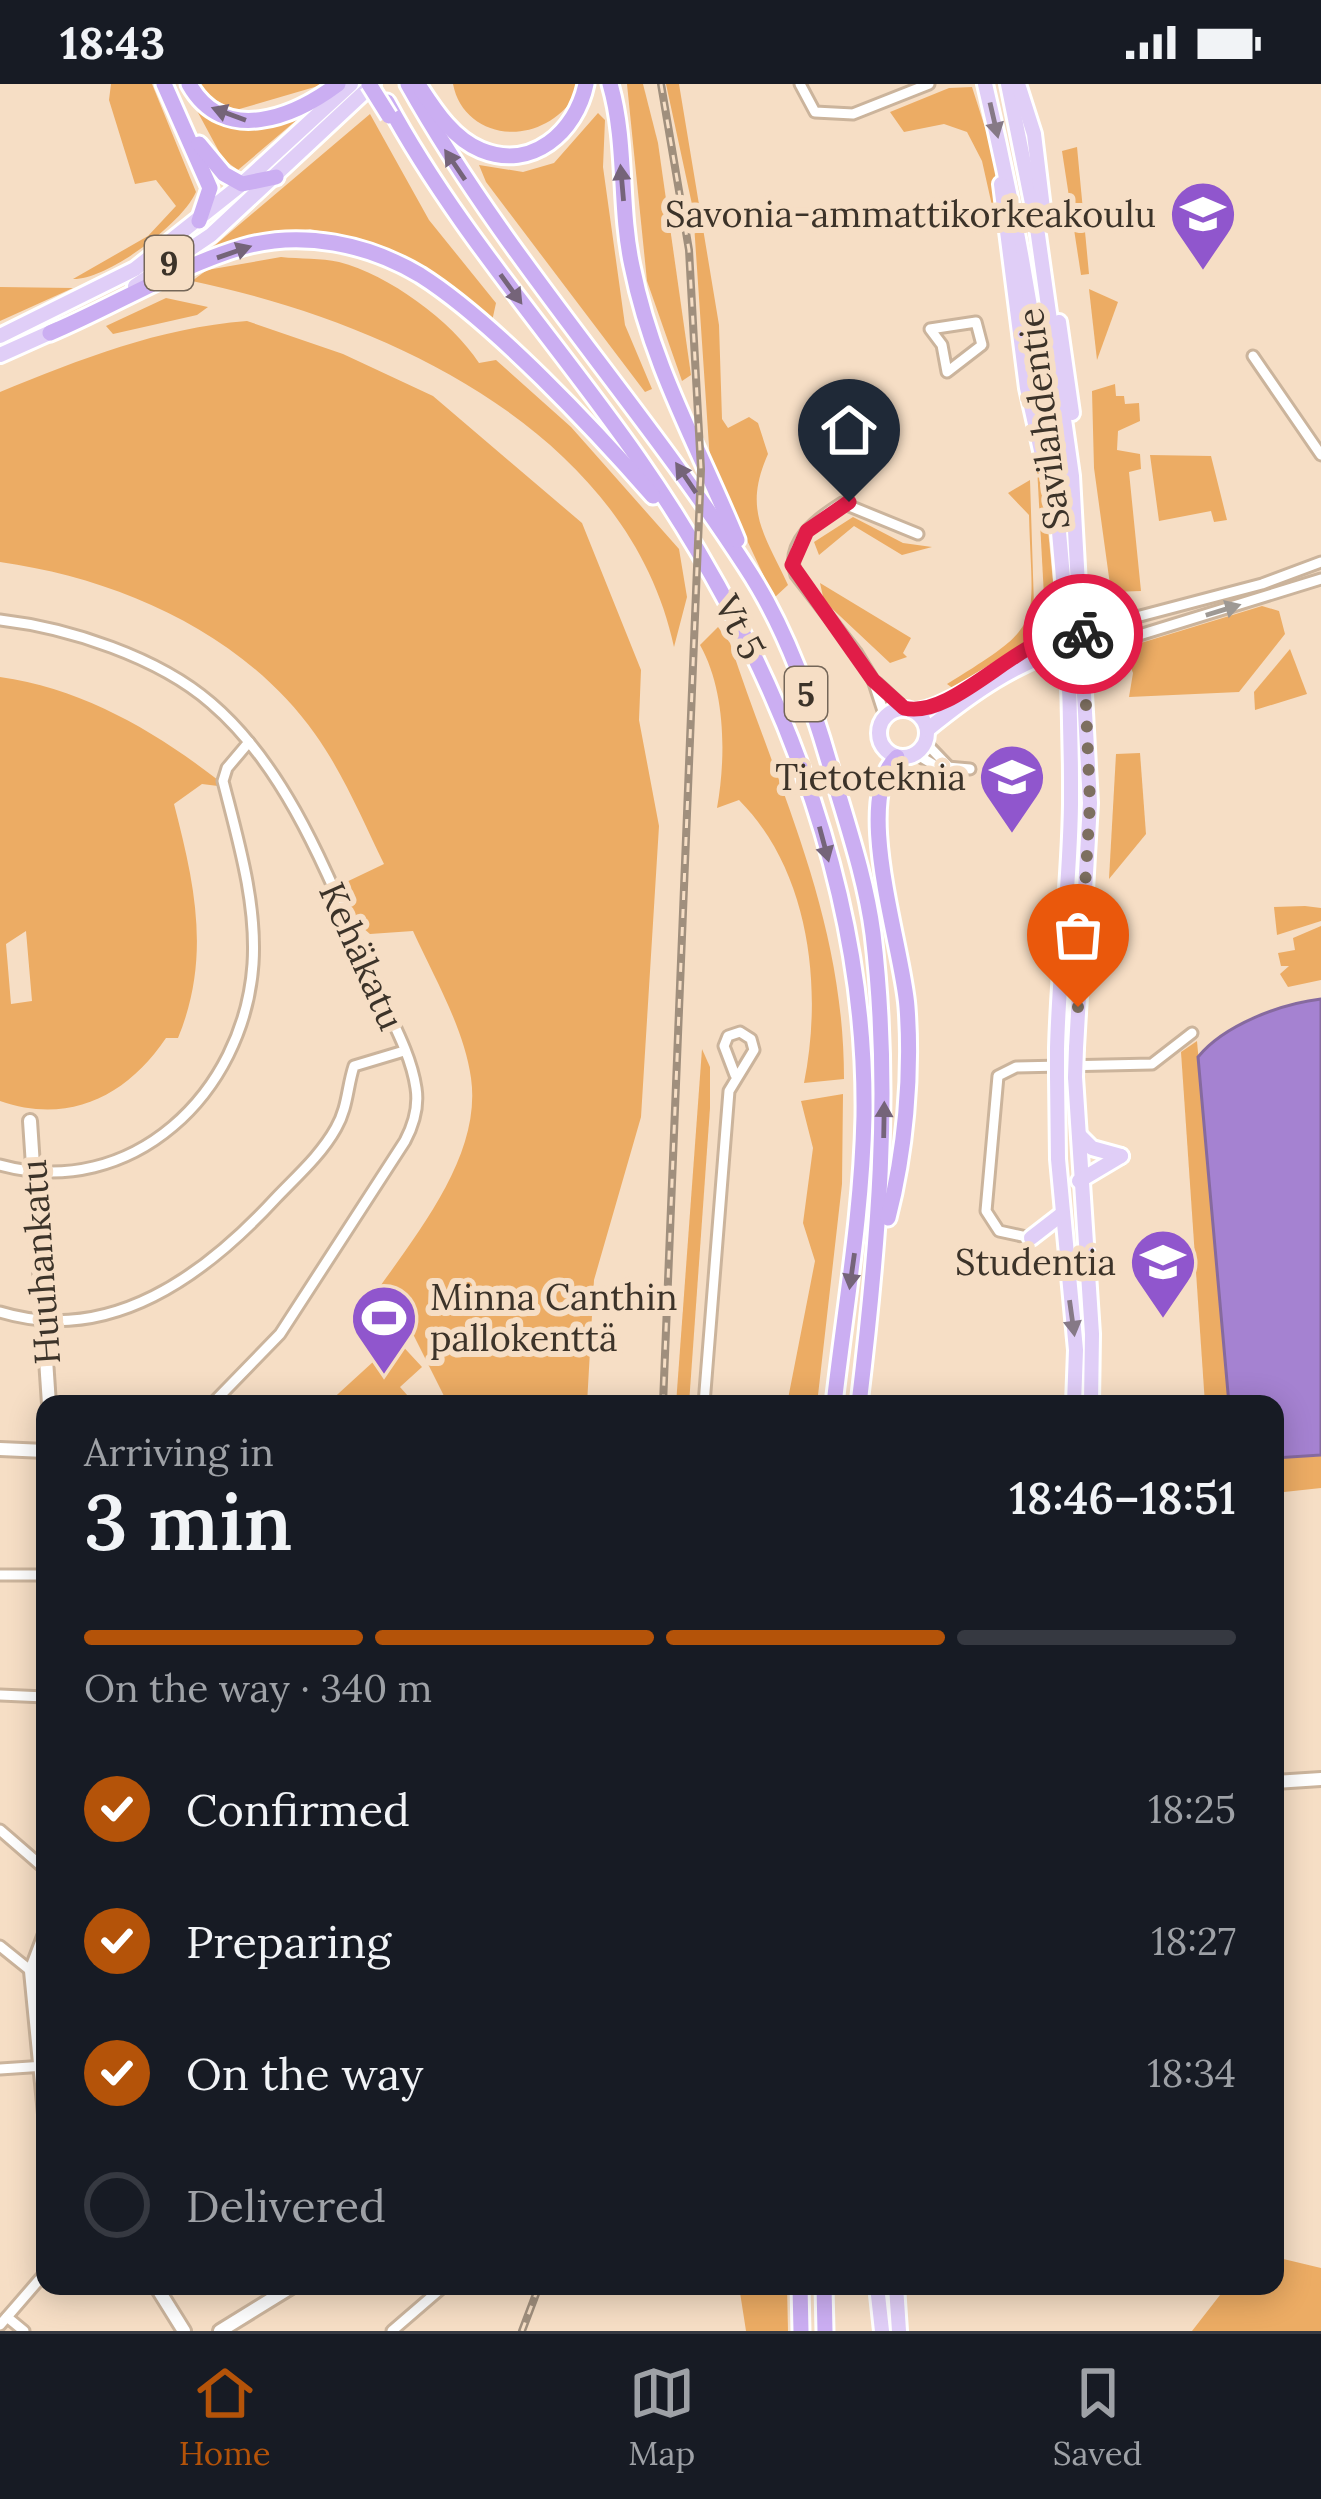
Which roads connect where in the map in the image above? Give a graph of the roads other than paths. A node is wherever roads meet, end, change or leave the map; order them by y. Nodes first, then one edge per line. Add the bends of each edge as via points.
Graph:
1 (164, 84) edge
2 (189, 84) edge
3 (338, 84) edge
4 (351, 84) edge
5 (373, 84) edge
6 (586, 84) edge
7 (610, 84) edge
8 (800, 84) edge
9 (911, 84) edge
10 (929, 84) edge
11 (986, 84) edge
12 (1008, 84) edge
13 (1018, 84) edge
14 (415, 88) edge
15 (895, 99) junction
16 (189, 133) junction
17 (1003, 156) junction
18 (276, 177) junction
19 (242, 184) junction
20 (199, 220) junction
21 (50, 333) junction
22 (0, 336) edge
23 (982, 345) joint
24 (0, 355) edge
25 (1253, 356) dead end
26 (1047, 368) junction
27 (1321, 455) edge
28 (1073, 484) junction
29 (1054, 491) junction
30 (918, 534) dead end
31 (1321, 562) edge
32 (749, 571) junction
33 (712, 572) junction
34 (1321, 579) edge
35 (1080, 603) junction
36 (0, 620) edge
37 (1122, 632) junction
38 (1084, 638) junction
39 (1065, 642) junction
40 (873, 680) junction
41 (1086, 685) junction
42 (909, 710) junction
43 (885, 717) junction
44 (249, 742) junction
45 (923, 742) junction
46 (897, 757) junction
47 (970, 770) dead end
48 (1192, 1033) dead end
49 (404, 1051) junction
50 (735, 1075) dead end
51 (30, 1121) dead end
52 (1078, 1134) junction
53 (0, 1165) edge
54 (34, 1173) junction
55 (1079, 1181) junction
56 (1062, 1214) junction
57 (1031, 1238) junction
58 (1064, 1244) junction
59 (874, 1273) junction
60 (0, 1312) edge
61 (44, 1319) junction
62 (48, 1395) edge
63 (221, 1395) edge
64 (705, 1395) edge
65 (836, 1395) edge
66 (861, 1395) edge
67 (1074, 1395) edge
68 (1091, 1395) edge
69 (0, 1449) edge
70 (36, 1451) edge
71 (0, 1575) edge
72 (36, 1575) edge
73 (0, 1696) edge
74 (36, 1697) edge
75 (1321, 1778) edge
76 (1284, 1781) edge
77 (0, 1830) edge
78 (36, 1861) edge
79 (0, 1946) edge
80 (36, 1958) edge
81 (31, 1971) junction
82 (36, 2011) edge
83 (36, 2066) edge
84 (0, 2069) edge
85 (36, 2284) edge
86 (162, 2295) edge
87 (278, 2295) edge
88 (434, 2295) edge
89 (800, 2295) edge
90 (824, 2295) edge
91 (879, 2295) edge
92 (897, 2295) edge
93 (4, 2321) edge
94 (24, 2331) edge
95 (184, 2331) edge
96 (220, 2331) edge
97 (392, 2331) edge
98 (801, 2331) edge
99 (825, 2331) edge
100 (882, 2331) edge
101 (899, 2331) edge

1 - 16 highway
3 -> 2 highway via 297,113 255,122 211,108
4 - 19 main road, 9
5 - 18 main road, 9
5 -> 33 highway, Vt 5 / 5, bridge
6 - 14 highway via 558,140 521,154 480,150
32 -> 7 highway via 651,342 632,266
8 - 15 street via 808,106 824,116
9 - 15 street
10 - 15 street
11 -> 17 main road, Savilahdentie
12 - 26 main road, Savilahdentie via 1046,295
13 - 28 main road via 1034,134 1073,422
32 -> 14 highway, Vt 5 / 5 via 472,190
16 - 19 highway
16 - 20 highway via 210,188
17 - 26 main road, Savilahdentie
17 - 29 main road via 1032,449
18 - 19 highway
18 - 21 main road, 9 via 212,235
19 - 20 main road, 9
20 - 22 main road, 9 via 135,269
21 - 24 main road, 9
21 -> 33 highway via 244,247 298,239 350,245 419,275 484,329 607,444
23 - 23 street via 976,322 930,329 942,344 946,372
25 - 27 street
26 - 28 main road, Savilahdentie
26 - 29 main road, Savilahdentie
28 - 35 main road, Savilahdentie
29 - 39 main road, Savilahdentie
30 - 40 street via 842,503 807,531 793,555 796,575
31 - 37 street
59 -> 32 highway, Vt 5 / 5 via 885,1109 872,930 822,736
33 -> 65 highway, Vt 5 / 5 via 806,780 856,997 862,1167
37 -> 34 street
35 - 37 main road
35 - 38 main road, Savilahdentie
36 - 44 street, Kehäkatu via 58,632 166,674 208,700
37 - 38 street
37 - 41 main road
38 - 39 main road
38 - 41 main road, Savilahdentie
39 - 42 main road via 1009,661 932,709
39 - 45 main road via 979,690
39 - 56 main road, Savilahdentie, bridge via 1071,809 1057,1049
40 - 42 street
40 - 43 street
41 - 52 main road, Savilahdentie, bridge via 1090,803
42 - 43 main road
42 - 45 main road
43 - 46 main road via 880,742
44 - 49 street, Kehäkatu via 318,858
44 - 54 street via 223,781 253,942 227,1060 190,1114 150,1144 98,1166
45 - 46 main road
45 - 47 street via 934,765
46 - 59 highway via 879,788 908,1008 906,1079 894,1191
48 - 57 street via 1152,1064 1016,1067 998,1076 986,1210 999,1231
49 - 61 street via 354,1066 347,1105 320,1153 211,1264 124,1309
49 - 63 street, Kehäkatu via 417,1094 405,1141 280,1334
50 - 64 street
51 - 54 street, Huuhankatu
52 - 55 main road, Savilahdentie
52 - 55 main road via 1092,1148 1121,1156
53 - 54 street
54 - 61 street, Huuhankatu
55 - 68 main road, Savilahdentie
56 - 57 main road
56 - 58 main road, Savilahdentie
57 - 58 main road
58 -> 67 main road, Savilahdentie
59 - 66 highway, Vt 5 / 5
60 - 61 street
61 - 62 street, Huuhankatu
69 - 70 street
71 - 72 street
73 - 74 street
75 - 76 street
77 - 78 street
79 - 81 street
80 - 81 street
81 - 82 street
83 - 84 street
85 - 93 street
86 - 95 street
87 - 96 street
88 - 97 street
89 - 98 highway
90 - 99 highway
91 - 100 main road
92 - 101 main road
93 - 94 street

